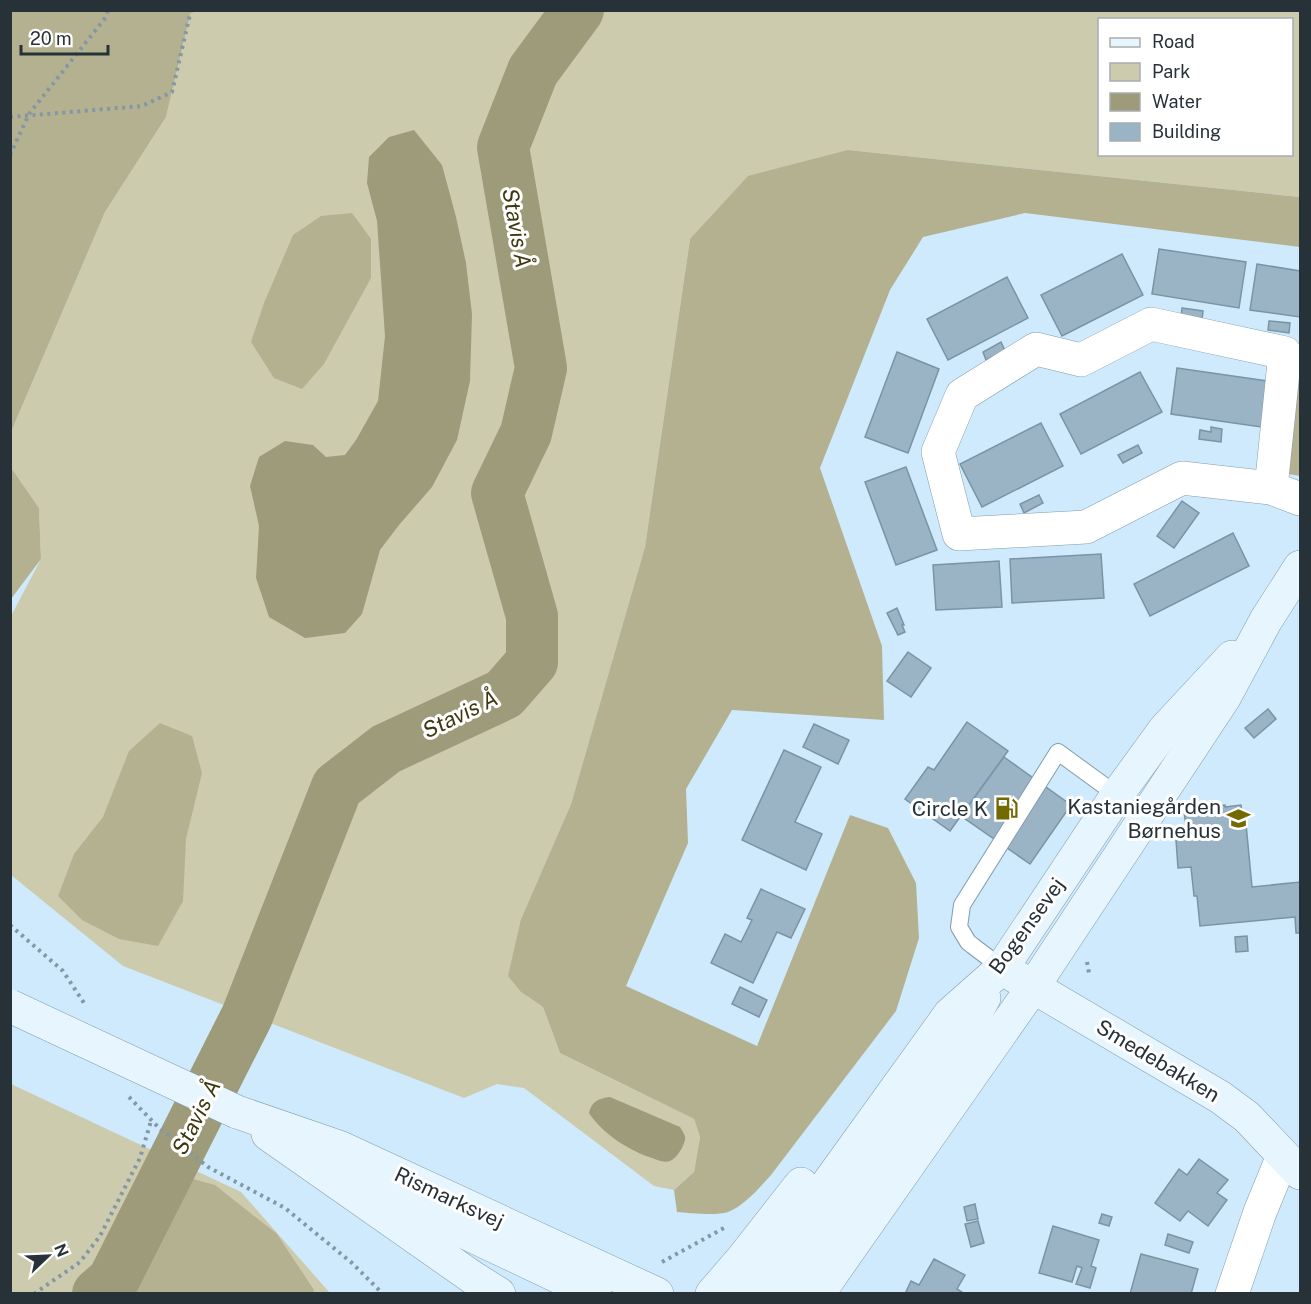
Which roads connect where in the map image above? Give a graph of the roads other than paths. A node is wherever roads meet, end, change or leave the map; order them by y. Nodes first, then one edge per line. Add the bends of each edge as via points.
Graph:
1 (1286, 494) edge
2 (1300, 567) edge
3 (1266, 620) junction
4 (1117, 795) junction
5 (1002, 968) junction
6 (1033, 987) junction
7 (10, 1006) edge
8 (950, 1014) junction
9 (237, 1112) junction
10 (1292, 1164) edge
11 (642, 1287) edge
12 (498, 1293) edge
13 (546, 1293) edge
14 (595, 1293) edge
15 (712, 1293) edge
16 (752, 1293) edge
17 (788, 1293) edge
18 (819, 1293) edge
19 (1232, 1293) edge

1 - 1 street via 1182,478 1086,527 958,534 938,452 962,395 1036,349 1081,360 1150,324 1285,353
2 - 3 main road, Bogensevej
3 - 4 main road, Bogensevej via 1165,729
3 - 6 main road, Bogensevej via 1224,698
4 - 5 main road, Bogensevej
4 - 5 lane via 1058,752 962,905 959,927 973,946
5 - 6 main road, Smedebakken
5 - 8 main road, Bogensevej
5 - 17 main road via 949,1060
6 - 10 main road, Smedebakken via 1220,1097 1247,1118
6 - 18 main road, Bogensevej
7 - 9 main road, Rismarksvej, bridge
8 - 15 main road via 908,1047
8 - 16 main road, Bogensevej
9 - 11 main road, Rismarksvej via 339,1147
9 - 12 main road
9 - 13 main road, Rismarksvej via 400,1214
9 - 14 main road via 403,1203
10 - 19 street via 1260,1212

